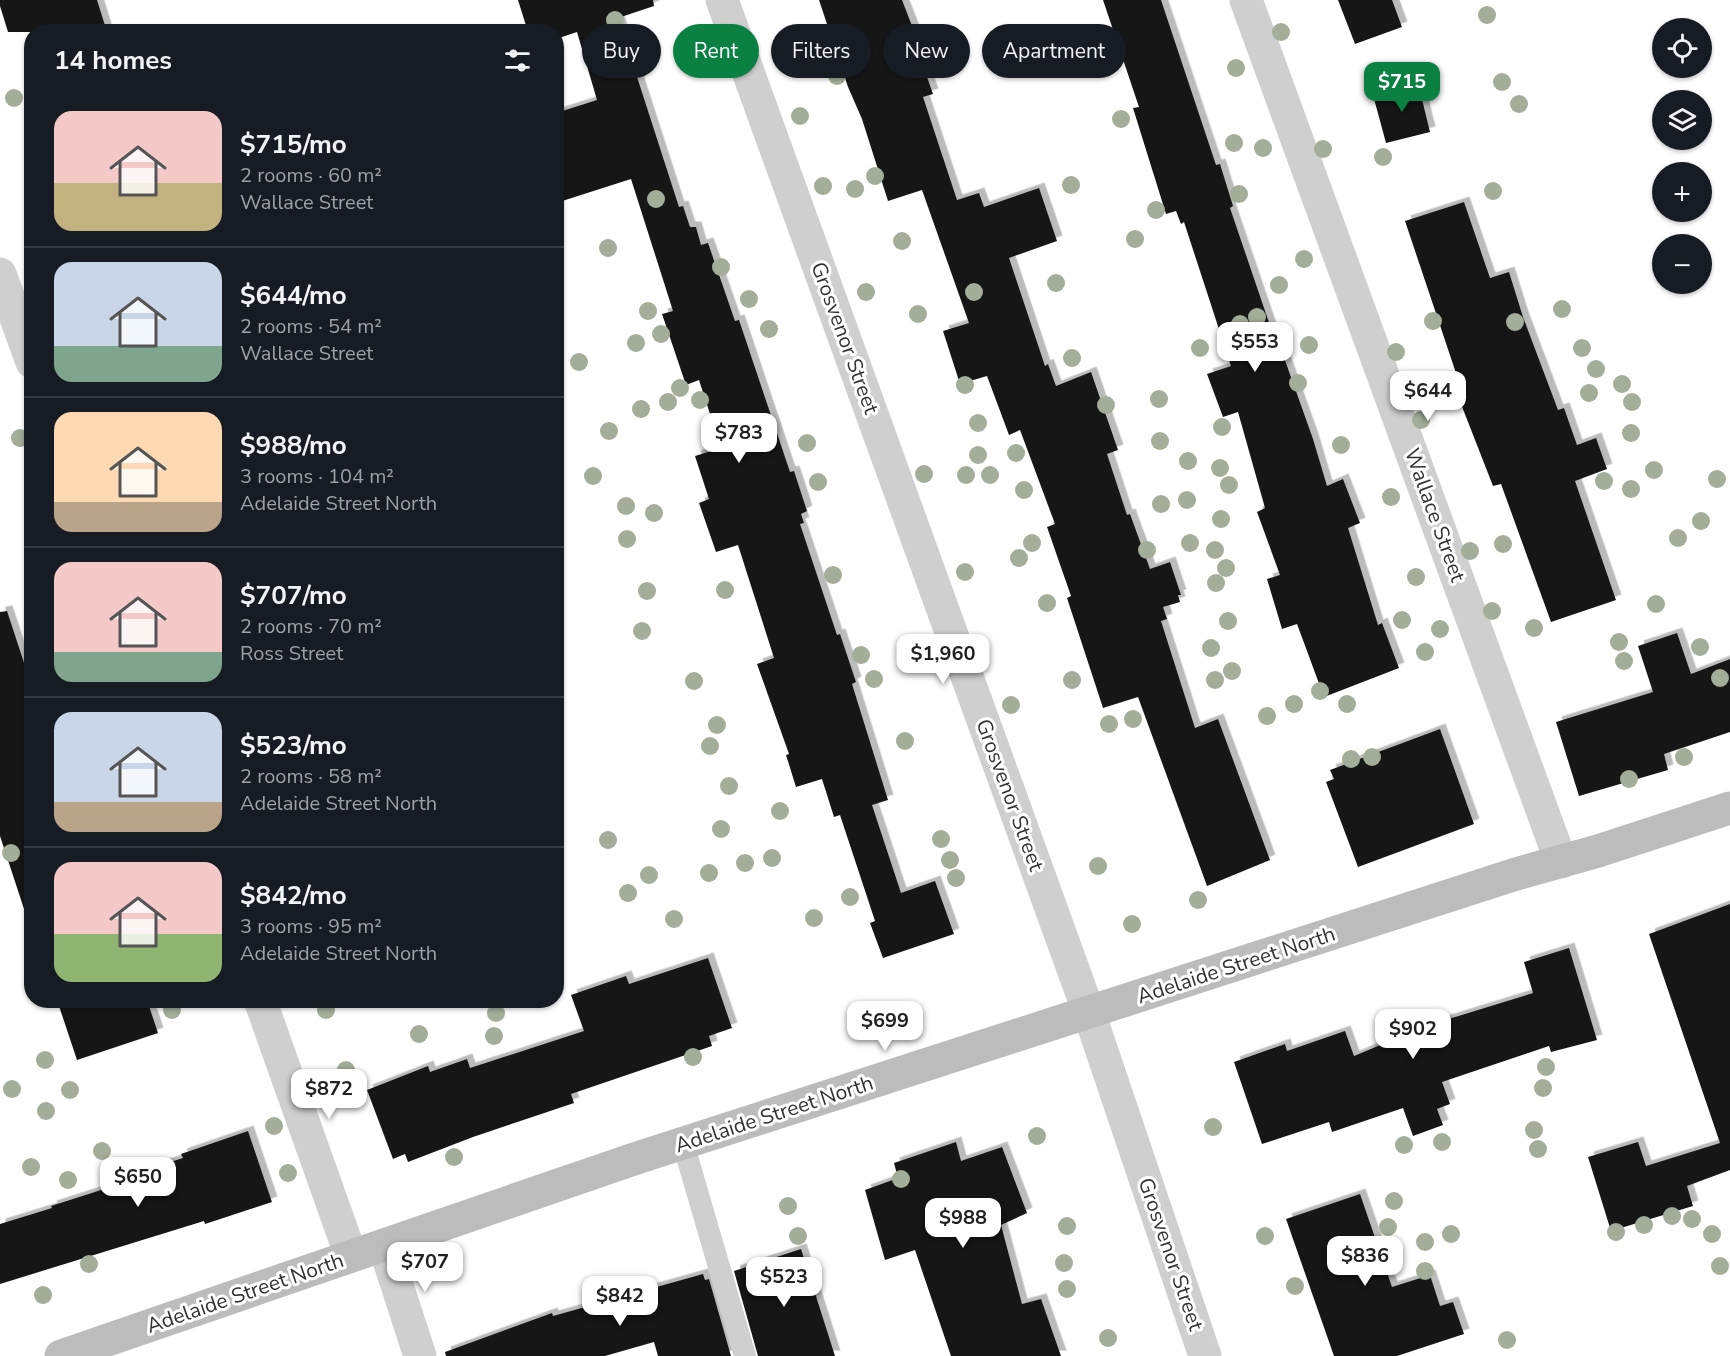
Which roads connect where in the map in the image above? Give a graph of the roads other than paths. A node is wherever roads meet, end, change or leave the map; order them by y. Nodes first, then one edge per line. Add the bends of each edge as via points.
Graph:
1 (722, 0) edge
2 (1246, 0) edge
3 (0, 274) edge
4 (24, 340) edge
5 (1730, 808) edge
6 (1561, 862) junction
7 (263, 1008) edge
8 (1089, 1013) junction
9 (683, 1143) junction
10 (384, 1245) junction
11 (351, 1256) junction
12 (61, 1356) edge
13 (420, 1356) edge
14 (745, 1356) edge
15 (1205, 1356) edge

1 - 8 street, Grosvenor Street
2 - 6 street, Wallace Street
3 - 4 street
5 - 6 main road, Adelaide Street North
6 - 8 main road, Adelaide Street North
7 - 11 street
8 - 9 main road, Adelaide Street North
8 - 15 street, Grosvenor Street
9 - 10 main road, Adelaide Street North
9 - 14 lane
10 - 11 main road, Adelaide Street North
10 - 13 street
11 - 12 main road, Adelaide Street North

